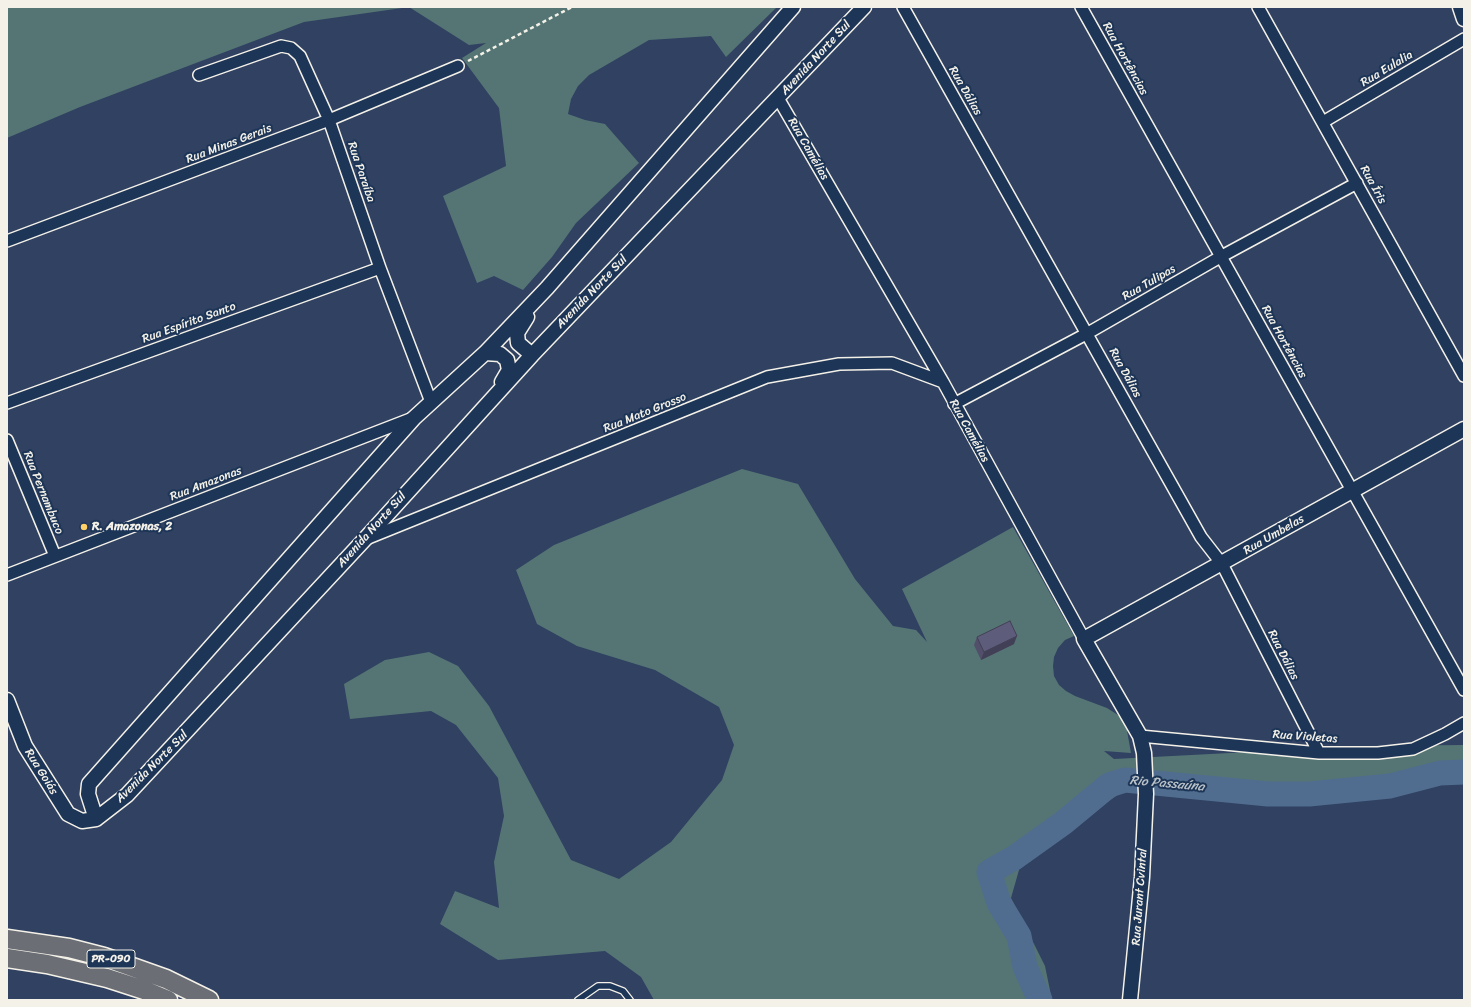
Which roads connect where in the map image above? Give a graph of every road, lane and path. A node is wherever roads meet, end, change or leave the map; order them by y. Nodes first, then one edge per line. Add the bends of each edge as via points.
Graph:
1 (572, 7) edge
2 (793, 7) edge
3 (864, 7) edge
4 (903, 7) edge
5 (1081, 7) edge
6 (1258, 7) edge
7 (1460, 7) edge
8 (1464, 19) edge
9 (1464, 38) edge
10 (458, 66) joint
11 (199, 75) dead end
12 (778, 98) junction
13 (329, 120) junction
14 (1324, 122) junction
15 (1357, 183) junction
16 (7, 241) edge
17 (1222, 256) junction
18 (380, 268) junction
19 (547, 288) junction
20 (1088, 333) junction
21 (485, 353) junction
22 (532, 355) junction
23 (1464, 376) edge
24 (943, 382) junction
25 (431, 402) junction
26 (7, 403) edge
27 (487, 404) junction
28 (954, 404) junction
29 (414, 418) junction
30 (1464, 429) edge
31 (7, 440) edge
32 (1353, 490) junction
33 (365, 539) junction
34 (55, 556) junction
35 (1222, 564) junction
36 (7, 575) edge
37 (1084, 639) junction
38 (1464, 690) edge
39 (7, 700) edge
40 (1464, 723) edge
41 (1140, 736) junction
42 (1319, 753) junction
43 (1145, 769) joint
44 (96, 819) junction
45 (7, 939) edge
46 (7, 958) edge
47 (168, 1000) edge
48 (209, 1000) edge
49 (578, 1000) edge
50 (630, 1000) edge
51 (1130, 1000) edge

1 - 10 path
2 - 19 street
3 - 12 street, Avenida Norte Sul
4 - 20 street, Rua Dálias
5 - 17 street, Rua Hortências
6 - 14 street, Rua Íris
7 - 8 street
9 - 14 street, Rua Eulalia
10 - 13 street, Rua Minas Gerais
11 - 13 street, Rua Paraíba via 281,46 291,48 300,56
12 - 22 street, Avenida Norte Sul
12 - 24 street, Rua Camélias
13 - 16 street, Rua Minas Gerais
13 - 18 street, Rua Paraíba
14 - 15 street, Rua Íris
15 - 17 street, Rua Tulipas
15 - 23 street, Rua Íris
17 - 20 street, Rua Tulipas
17 - 32 street, Rua Hortências
18 - 25 street, Rua Paraíba
18 - 26 street, Rua Espírito Santo
19 - 21 street
19 - 22 street via 517,334 518,343
20 - 28 street, Rua Tulipas
20 - 35 street, Rua Dálias via 1201,537
21 - 25 street
21 - 27 street via 500,354 507,360 510,370
22 - 27 street, Avenida Norte Sul
24 - 28 street, Rua Camélias
24 - 33 street, Rua Mato Grosso via 892,364 839,364 767,377
25 - 29 street
27 - 33 street, Avenida Norte Sul
28 - 37 street, Rua Camélias
29 - 34 street, Rua Amazonas
29 - 44 street via 89,784 88,794
30 - 32 street, Rua Umbelas
31 - 34 street, Rua Pernambuco
32 - 35 street, Rua Umbelas
32 - 38 street, Rua Hortências
33 - 44 street, Avenida Norte Sul via 132,790
34 - 36 street, Rua Amazonas
35 - 37 street, Rua Umbelas
35 - 42 street, Rua Dálias
37 - 41 street, Rua Camélias
39 - 44 street, Rua Goiás via 25,746 68,814 82,821
40 - 42 street, Rua Violetas via 1413,749 1378,753
41 - 42 street, Rua Violetas
41 - 43 street, Rua Camélias
43 - 51 street, Rua Jurant Cvintal via 1142,877
45 - 48 main road, PR-090 via 69,948 104,957 166,979
46 - 47 main road, PR-090 via 94,974
49 - 50 lane via 598,986 610,986 623,991

